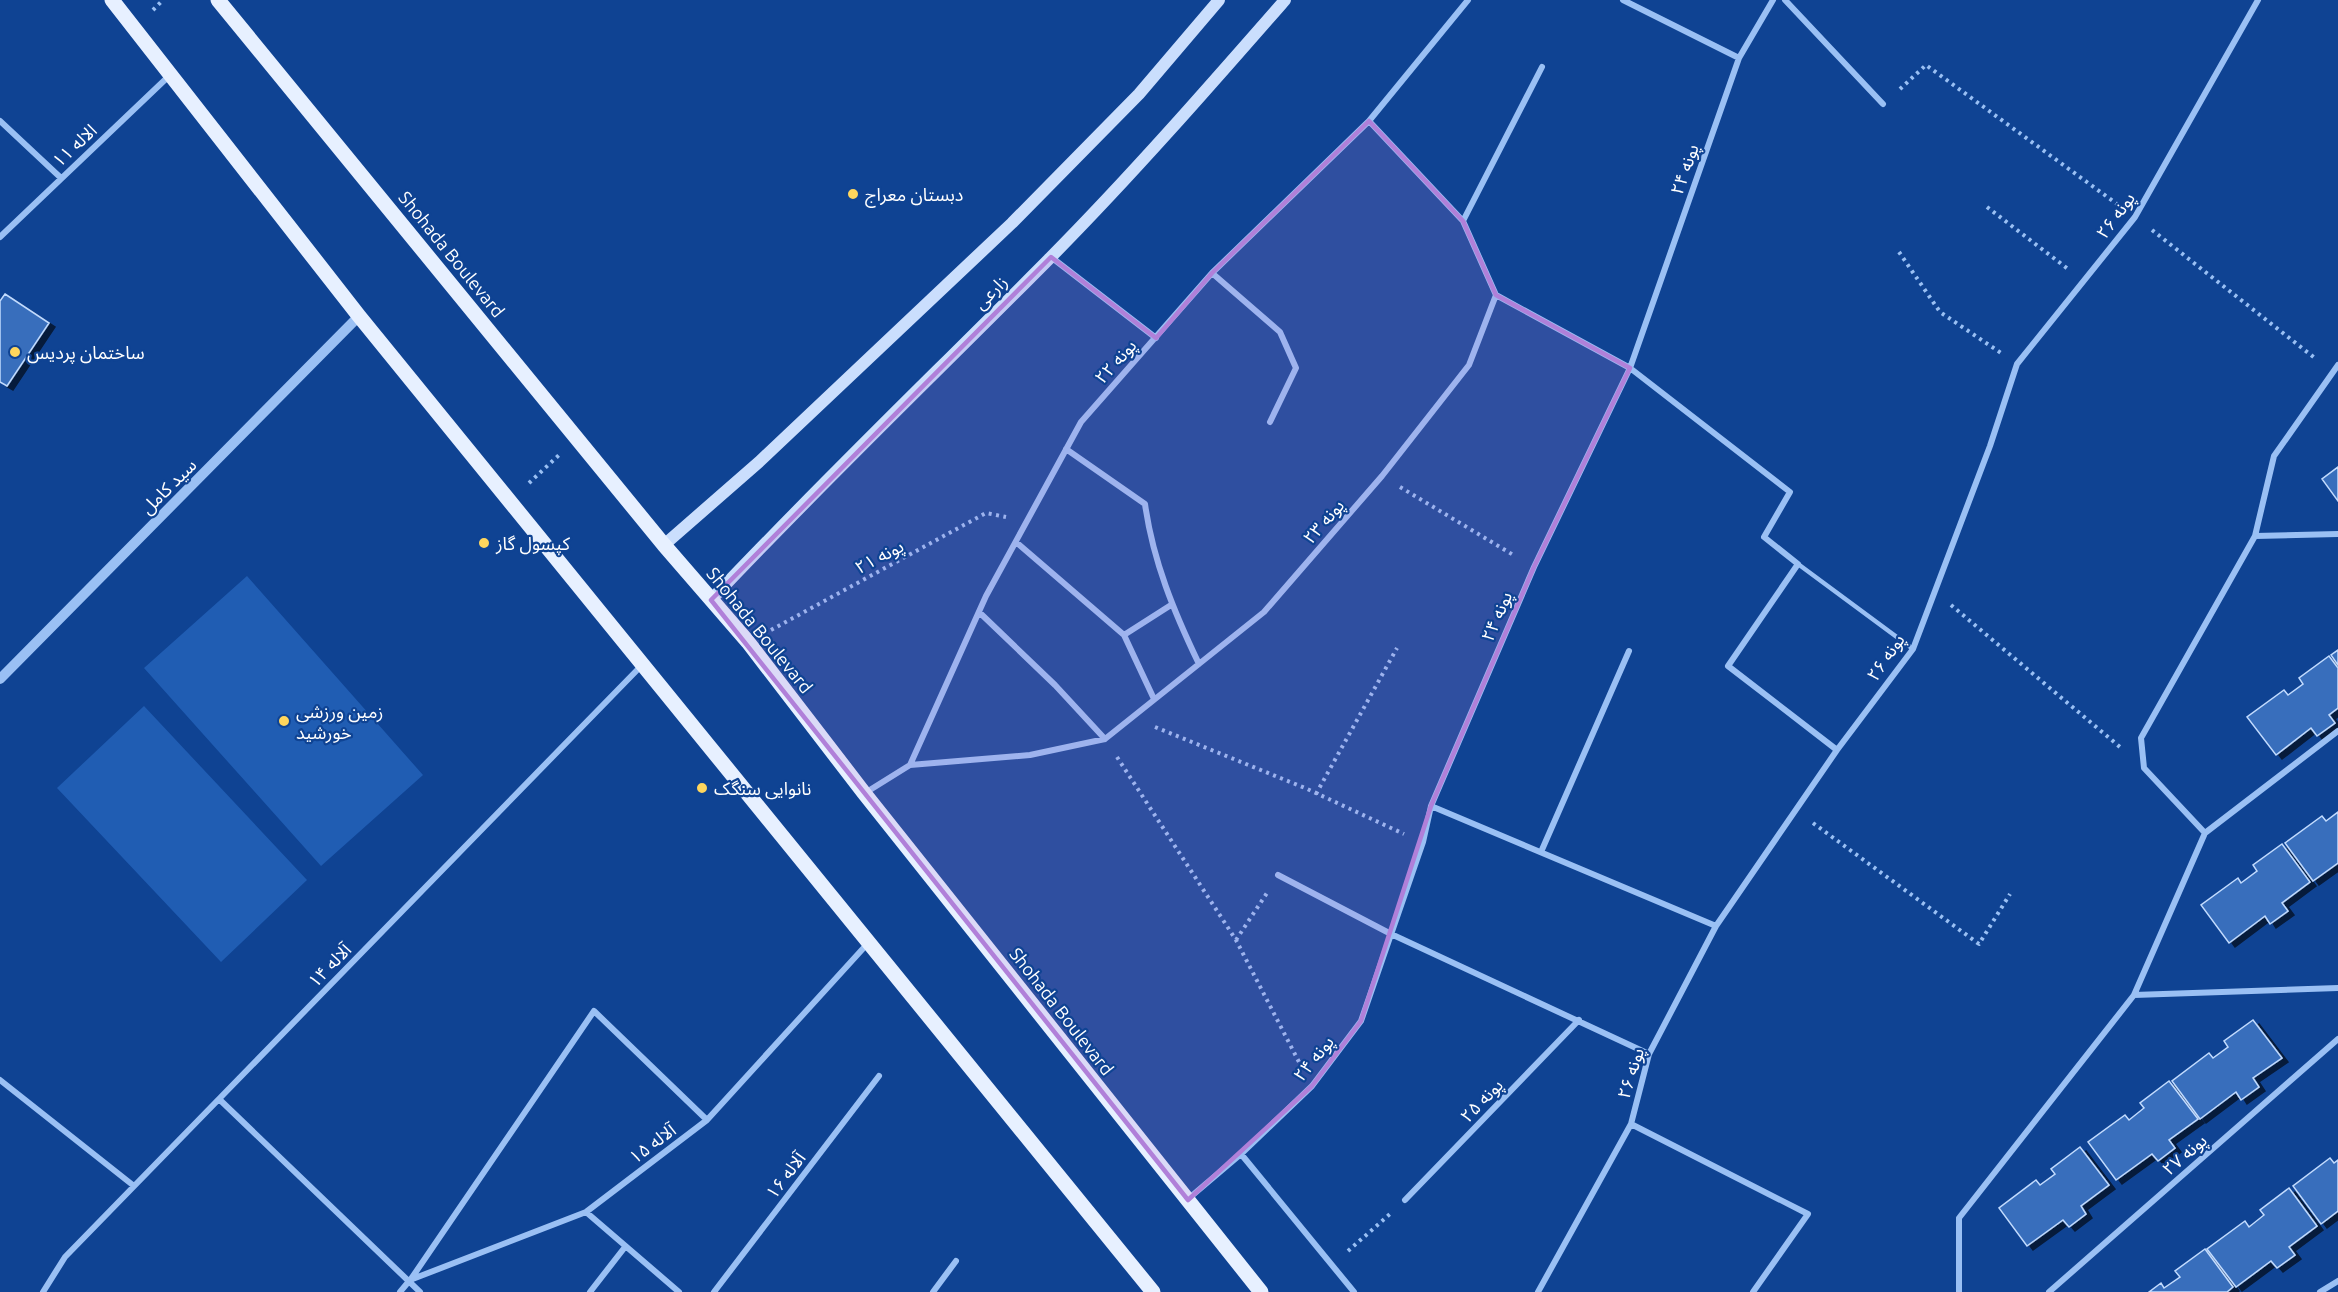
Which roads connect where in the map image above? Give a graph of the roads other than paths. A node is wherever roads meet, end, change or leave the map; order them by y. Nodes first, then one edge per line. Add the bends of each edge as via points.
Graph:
1 (112, 0) edge
2 (218, 0) edge
3 (1219, 0) edge
4 (1285, 0) edge
5 (1468, 0) edge
6 (1623, 0) edge
7 (1773, 0) edge
8 (1785, 0) edge
9 (2258, 0) edge
10 (1738, 58) junction
11 (1542, 67) dead end
12 (170, 75) junction
13 (1883, 104) road end
14 (0, 121) edge
15 (1369, 121) junction
16 (61, 178) junction
17 (1463, 221) junction
18 (0, 237) edge
19 (1051, 257) junction
20 (1212, 273) junction
21 (1496, 296) junction
22 (359, 316) junction
23 (1156, 338) junction
24 (2338, 365) edge
25 (1630, 368) junction
26 (1270, 422) dead end
27 (1066, 449) junction
28 (2338, 534) edge
29 (2255, 536) junction
30 (1016, 542) junction
31 (664, 545) junction
32 (1798, 564) junction
33 (711, 600) junction
34 (1171, 605) junction
35 (979, 612) junction
36 (1124, 635) junction
37 (1912, 649) junction
38 (1629, 651) dead end
39 (0, 664) edge
40 (643, 664) junction
41 (1199, 664) junction
42 (9, 671) junction
43 (0, 679) edge
44 (1154, 699) junction
45 (2338, 731) edge
46 (1105, 739) junction
47 (1837, 750) junction
48 (910, 765) junction
49 (864, 794) junction
50 (1431, 806) junction
51 (2205, 833) junction
52 (1541, 852) junction
53 (1278, 875) road end
54 (1716, 926) junction
55 (1391, 934) junction
56 (869, 942) junction
57 (2338, 988) edge
58 (2134, 995) junction
59 (1579, 1020) junction
60 (2338, 1040) edge
61 (1649, 1054) junction
62 (879, 1076) dead end
63 (0, 1080) edge
64 (219, 1099) junction
65 (706, 1120) junction
66 (1631, 1124) junction
67 (1241, 1154) junction
68 (134, 1186) junction
69 (1188, 1200) junction
70 (1405, 1200) road end
71 (586, 1212) junction
72 (625, 1247) junction
73 (956, 1261) dead end
74 (410, 1280) junction
75 (2338, 1281) edge
76 (43, 1292) edge
77 (400, 1292) edge
78 (420, 1292) edge
79 (591, 1292) edge
80 (679, 1292) edge
81 (714, 1292) edge
82 (933, 1292) edge
83 (1153, 1292) edge
84 (1261, 1292) edge
85 (1354, 1292) edge
86 (1538, 1292) edge
87 (1753, 1292) edge
88 (1959, 1292) edge
89 (2049, 1292) edge
90 (2320, 1292) edge

1 - 12 main road
2 - 31 main road, Shohada Boulevard
3 - 31 main road, زارعی via 1138,94 1012,223 759,462
4 - 19 main road, زارعی via 1178,123
5 - 15 street, پونه ۲۲
6 - 10 street
7 - 10 street, پونه ۲۴
8 - 13 street
9 - 37 street, پونه ۲۶ via 2135,217 2017,364 1990,446
10 - 25 street, پونه ۲۴
11 - 17 street
12 - 16 street, الاله ۱۱
12 - 22 main road
14 - 16 street
15 - 17 street
15 - 20 street, پونه ۲۲
16 - 18 street, الاله ۱۱
17 - 21 street
19 - 23 street
19 - 33 main road, زارعی via 801,504
20 - 23 street, پونه ۲۲
20 - 26 street via 1280,332 1296,368
21 - 25 street
21 - 41 street, پونه ۲۳ via 1469,365 1382,476 1264,612
22 - 40 main road
22 - 42 street, سید کامل
23 - 27 street, پونه ۲۲ via 1081,422
24 - 29 street via 2274,456
25 - 32 street via 1790,492 1764,537
25 - 50 street, پونه ۲۴ via 1534,567
27 - 30 street, پونه ۲۲
27 - 34 street via 1145,504 1149,532
28 - 29 street
29 - 51 street via 2141,738 2144,768
30 - 35 street, پونه ۲۲
30 - 36 street
31 - 33 main road, Shohada Boulevard
32 - 37 lane
32 - 47 street via 1728,666
33 - 49 main road, Shohada Boulevard via 748,642
34 - 36 street
34 - 41 street
35 - 46 street
35 - 48 street, پونه ۲۲
36 - 44 street
37 - 47 street, پونه ۲۶
38 - 52 street
39 - 42 street
40 - 56 main road
40 - 64 street, آلاله ۱۴
41 - 44 street, پونه ۲۳
42 - 43 street, سید کامل
44 - 46 street, پونه ۲۳
45 - 51 street
46 - 48 street, پونه ۲۳ via 1030,754
47 - 54 street, پونه ۲۶
48 - 49 street
49 - 69 main road, Shohada Boulevard
50 - 52 street
50 - 55 street, پونه ۲۴ via 1423,842
51 - 58 street
52 - 54 street
53 - 55 street
54 - 61 street, پونه ۲۶
55 - 59 street
55 - 67 street, پونه ۲۴ via 1362,1021 1312,1086
56 - 65 street, آلاله ۱۵
56 - 83 main road
57 - 58 street
58 - 88 street via 1959,1218
59 - 61 street
59 - 70 street, پونه ۲۵
60 - 89 street, پونه ۲۷
61 - 66 street, پونه ۲۶
62 - 81 street, آلاله ۱۶
63 - 68 street
64 - 68 street, آلاله ۱۴
64 - 74 street
65 - 71 street, آلاله ۱۵
65 - 74 street via 594,1011
66 - 86 street, پونه ۲۶
66 - 87 street via 1808,1214
67 - 69 street, پونه ۲۴
67 - 85 street
68 - 76 street, آلاله ۱۴ via 65,1257
69 - 84 main road, Shohada Boulevard
71 - 72 street
71 - 74 street, آلاله ۱۵
72 - 79 street
72 - 80 street
73 - 82 street
74 - 77 street, آلاله ۱۵
74 - 78 street
75 - 90 street

